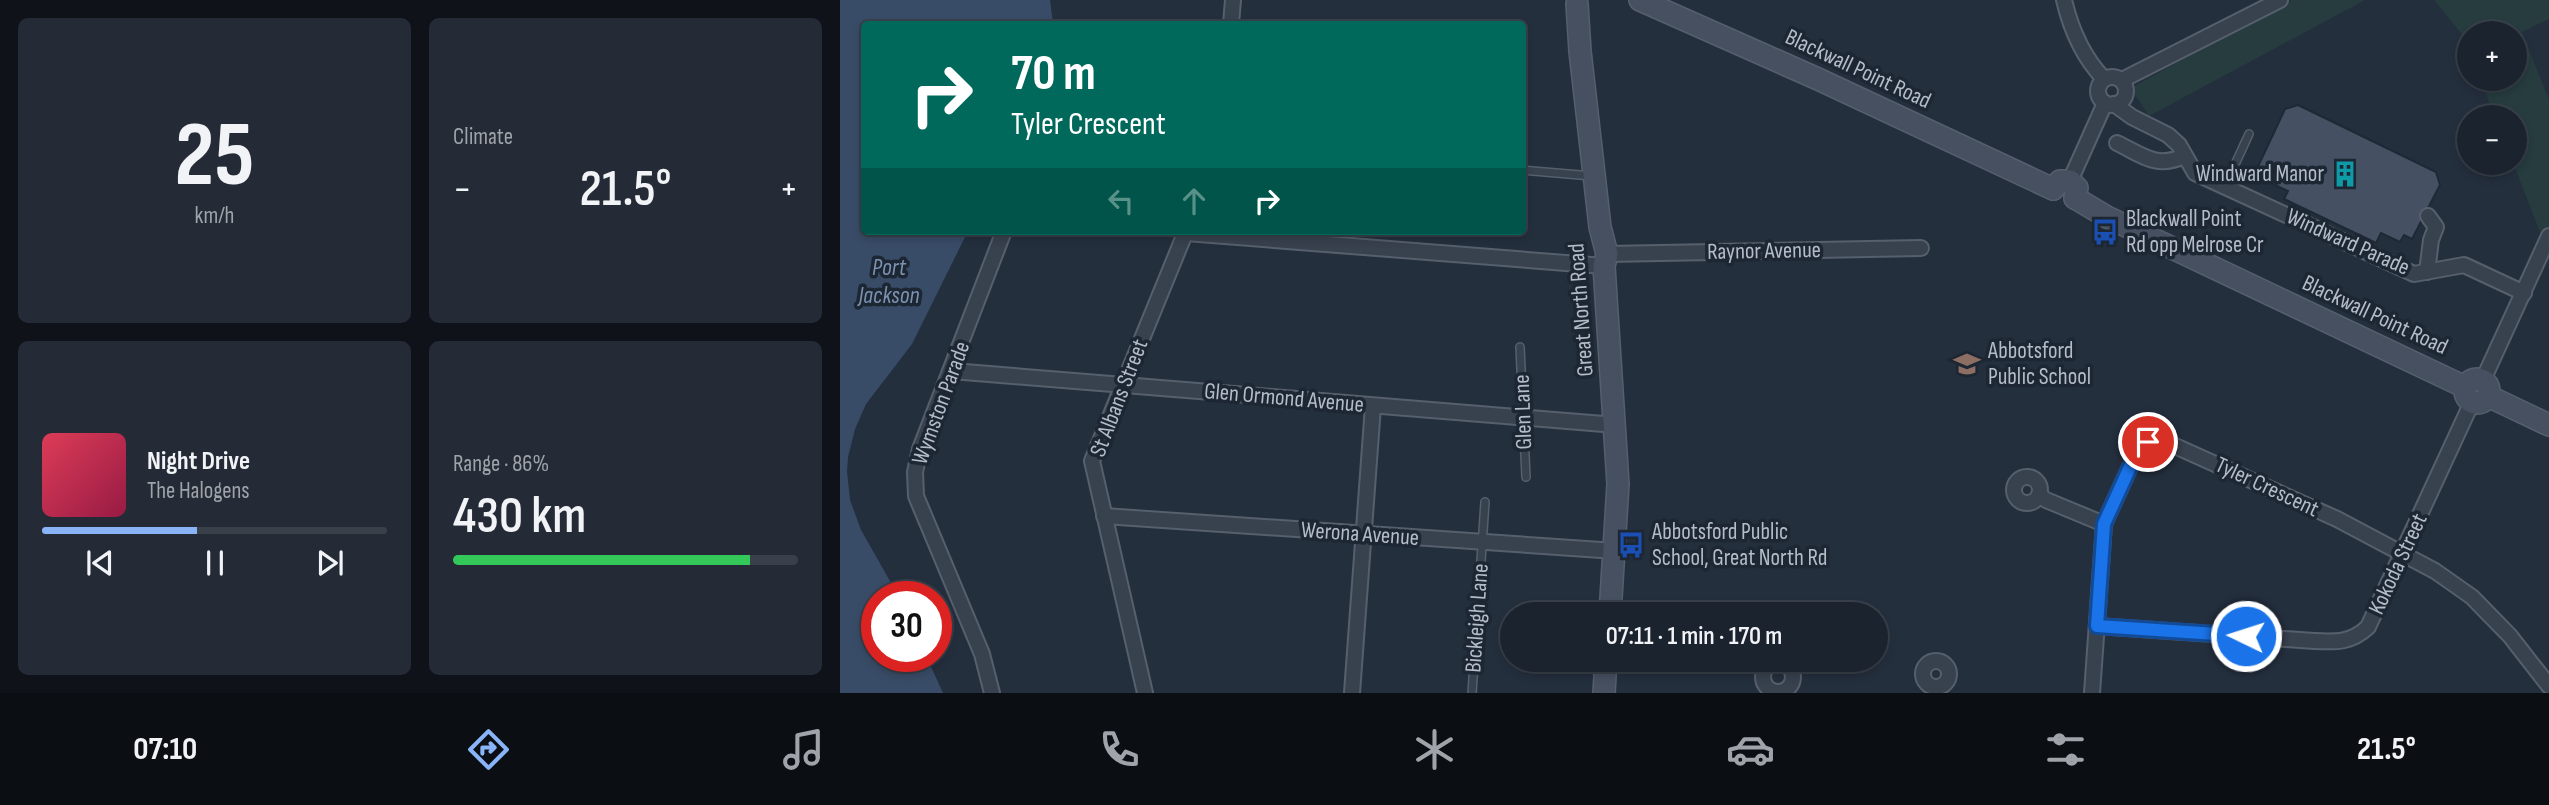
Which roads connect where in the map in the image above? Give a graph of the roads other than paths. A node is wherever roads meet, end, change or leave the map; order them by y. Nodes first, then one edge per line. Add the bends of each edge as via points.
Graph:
1 (1233, 0) edge
2 (1640, 0) edge
3 (2064, 0) edge
4 (2280, 0) edge
5 (1577, 1) edge
6 (1231, 21) edge
7 (2104, 79) junction
8 (2122, 80) junction
9 (2109, 104) junction
10 (2249, 134) dead end
11 (2117, 143) dead end
12 (2184, 156) junction
13 (1526, 170) edge
14 (1596, 176) junction
15 (2225, 187) junction
16 (2066, 189) junction
17 (2428, 216) dead end
18 (1002, 235) edge
19 (1185, 235) edge
20 (1231, 235) edge
21 (2549, 236) edge
22 (1921, 248) dead end
23 (1605, 260) junction
24 (2427, 272) junction
25 (2524, 293) junction
26 (1520, 347) dead end
27 (951, 371) junction
28 (1123, 385) junction
29 (2477, 391) junction
30 (1373, 405) junction
31 (1523, 418) junction
32 (1616, 425) junction
33 (2549, 425) edge
34 (1526, 477) dead end
35 (2039, 495) dead end
36 (1485, 502) dead end
37 (1104, 516) junction
38 (2104, 524) junction
39 (1363, 534) junction
40 (1483, 542) junction
41 (1616, 551) junction
42 (2403, 554) junction
43 (1611, 602) edge
44 (2097, 626) junction
45 (1605, 672) edge
46 (2549, 686) edge
47 (992, 693) edge
48 (1145, 693) edge
49 (1352, 693) edge
50 (1472, 693) edge
51 (1604, 693) edge
52 (2092, 693) edge

1 - 6 street
2 - 16 street, Blackwall Point Road
3 - 7 street via 2080,46
4 - 8 street
5 - 14 street, Great North Road
7 - 8 street
7 - 9 street via 2098,91
8 - 9 street via 2125,97
9 - 12 street, Windward Parade via 2168,135
9 - 16 street
10 - 15 lane
11 - 12 street via 2160,163
12 - 15 street, Windward Parade via 2195,173
13 - 14 lane
14 - 23 street, Great North Road
15 - 24 street, Windward Parade via 2414,274
16 - 29 street, Blackwall Point Road via 2107,217
17 - 24 street via 2436,228
18 - 27 street, Wymston Parade
19 - 28 street, St Albans Street
20 - 23 street, Raynor Avenue
21 - 25 street, Kokoda Street
22 - 23 street, Raynor Avenue
23 - 32 street, Great North Road
24 - 25 street, Windward Parade via 2464,265
25 - 29 street, Kokoda Street
26 - 31 lane, Glen Lane
27 - 28 street, Glen Ormond Avenue
27 - 47 street, Wymston Parade via 920,449 916,496 982,654
28 - 30 street, Glen Ormond Avenue
28 - 37 street, St Albans Street via 1091,461
29 - 33 street, Blackwall Point Road
29 - 42 street, Kokoda Street
30 - 31 street, Glen Ormond Avenue
30 - 39 street
31 - 32 street, Glen Ormond Avenue
31 - 34 lane, Glen Lane
32 - 41 street, Great North Road
35 - 38 street
36 - 40 lane, Bickleigh Lane
37 - 39 street, Werona Avenue
37 - 48 street, St Albans Street
38 - 42 street, Tyler Crescent via 2136,456 2148,442 2164,441
38 - 44 street, Tyler Crescent
39 - 40 street, Werona Avenue
39 - 49 street
40 - 41 street, Werona Avenue
40 - 50 lane, Bickleigh Lane
41 - 43 street, Great North Road
42 - 44 street, Kokoda Street via 2368,627 2343,642
42 - 46 street, Tyler Crescent via 2472,597
44 - 52 street, Tyler Crescent
45 - 51 street

